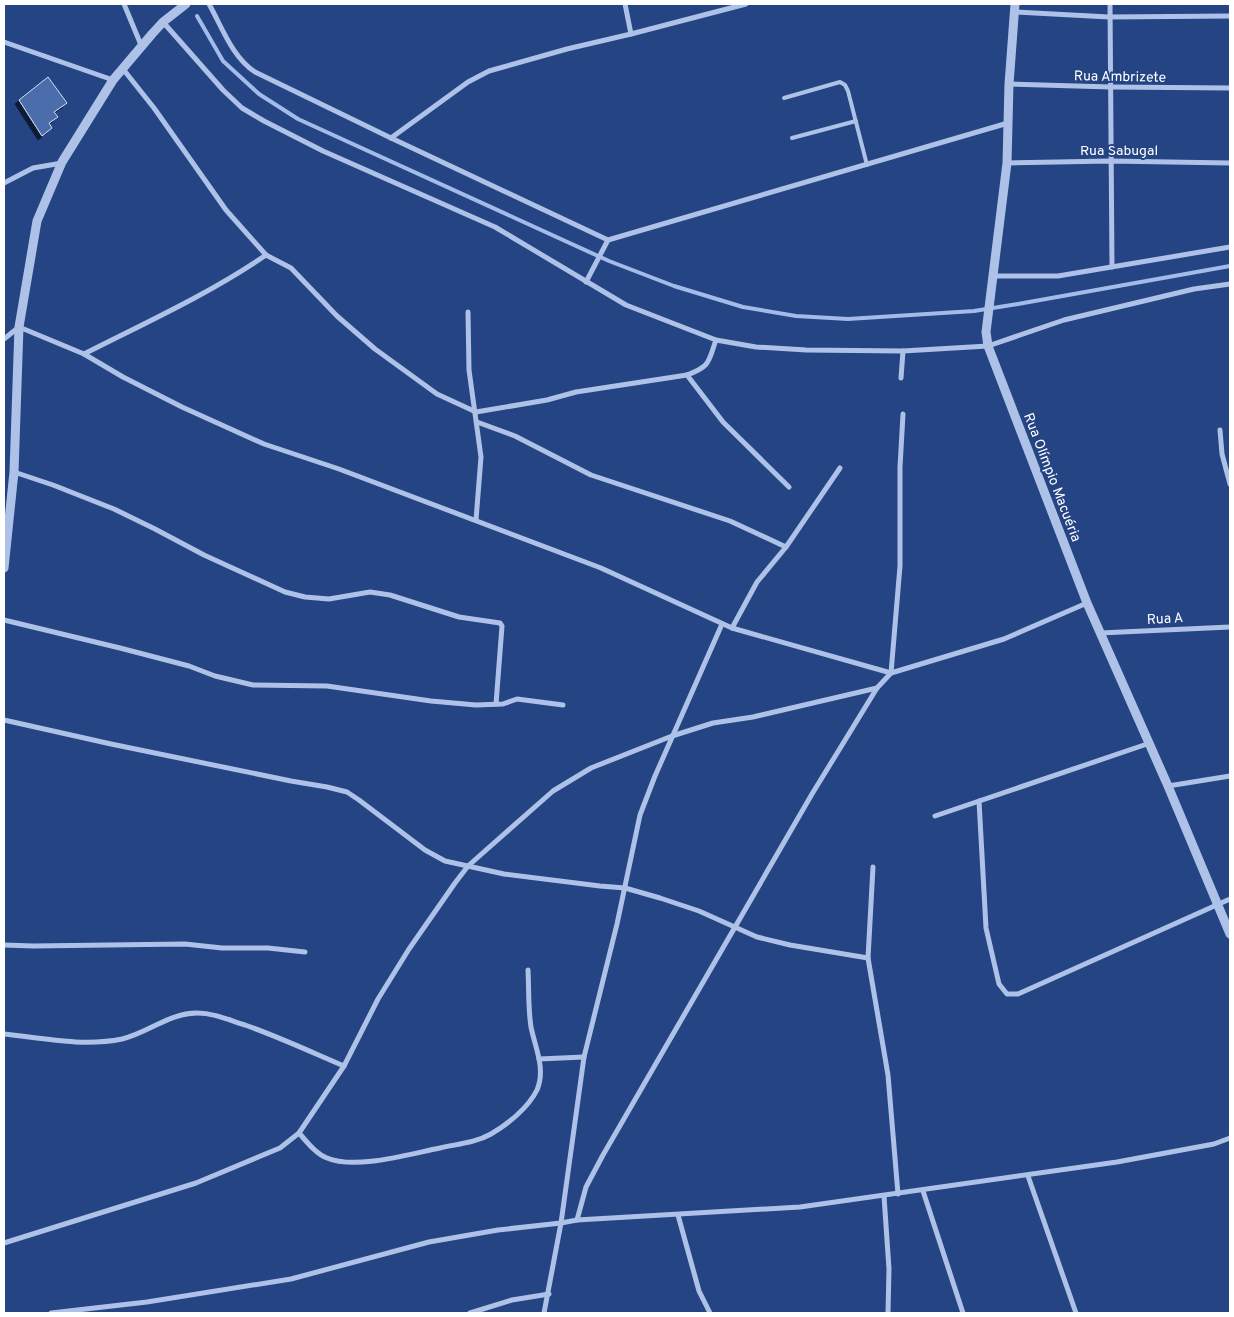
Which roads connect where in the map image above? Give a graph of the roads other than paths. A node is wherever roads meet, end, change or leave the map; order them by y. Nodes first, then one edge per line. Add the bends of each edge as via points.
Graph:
1 (124, 4) edge
2 (186, 4) edge
3 (209, 4) edge
4 (625, 4) edge
5 (746, 4) edge
6 (1110, 4) edge
7 (1015, 8) edge
8 (1230, 16) edge
9 (1109, 17) junction
10 (163, 22) junction
11 (632, 34) junction
12 (4, 42) edge
13 (141, 45) junction
14 (122, 68) junction
15 (113, 80) junction
16 (1009, 84) junction
17 (1111, 87) junction
18 (1230, 88) edge
19 (784, 98) dead end
20 (856, 120) junction
21 (1009, 123) junction
22 (391, 138) junction
23 (792, 138) dead end
24 (1110, 161) junction
25 (62, 162) junction
26 (1007, 163) junction
27 (1230, 163) edge
28 (867, 165) junction
29 (4, 183) edge
30 (608, 240) junction
31 (1230, 247) edge
32 (266, 255) junction
33 (1112, 266) junction
34 (994, 276) junction
35 (586, 282) junction
36 (1230, 284) edge
37 (468, 312) dead end
38 (19, 327) junction
39 (4, 339) edge
40 (716, 340) junction
41 (988, 346) junction
42 (903, 351) junction
43 (84, 354) junction
44 (687, 375) junction
45 (901, 378) dead end
46 (476, 412) junction
47 (903, 414) dead end
48 (478, 422) junction
49 (1220, 430) dead end
50 (840, 468) dead end
51 (14, 472) junction
52 (1230, 484) edge
53 (789, 487) dead end
54 (476, 520) junction
55 (786, 547) junction
56 (4, 568) edge
57 (1087, 603) junction
58 (4, 620) edge
59 (722, 624) junction
60 (1230, 627) edge
61 (732, 628) junction
62 (1100, 632) junction
63 (891, 673) junction
64 (877, 688) junction
65 (496, 704) junction
66 (563, 705) dead end
67 (4, 720) edge
68 (672, 736) junction
69 (1150, 744) junction
70 (1230, 776) edge
71 (1168, 786) junction
72 (979, 801) junction
73 (935, 816) dead end
74 (468, 866) junction
75 (873, 867) dead end
76 (625, 888) junction
77 (1230, 899) edge
78 (1218, 905) junction
79 (735, 927) junction
80 (1230, 934) edge
81 (4, 945) edge
82 (305, 952) dead end
83 (868, 958) junction
84 (528, 970) dead end
85 (4, 1034) edge
86 (584, 1057) junction
87 (539, 1059) junction
88 (344, 1066) junction
89 (299, 1133) junction
90 (1230, 1138) edge
91 (1028, 1176) junction
92 (923, 1191) junction
93 (898, 1194) junction
94 (884, 1196) junction
95 (678, 1215) junction
96 (577, 1220) junction
97 (561, 1223) junction
98 (4, 1243) edge
99 (549, 1294) junction
100 (51, 1313) edge
101 (470, 1313) edge
102 (544, 1313) edge
103 (710, 1313) edge
104 (888, 1313) edge
105 (964, 1313) edge
106 (1076, 1313) edge

1 - 13 street
2 - 10 street
3 - 22 street via 244,65
4 - 11 street
5 - 11 street
6 - 9 street
7 - 9 street
7 - 16 street, Rua Olímpio Macuéria
8 - 9 street
9 - 17 street
10 - 13 street
10 - 35 street via 242,108 323,151 495,227
11 - 22 street via 489,71 468,82
12 - 15 street
13 - 14 street
14 - 15 street
14 - 32 street via 226,210
15 - 25 street
16 - 17 street, Rua Ambrizete
16 - 21 street, Rua Olímpio Macuéria
17 - 18 street, Rua Ambrizete
17 - 24 street
19 - 20 lane via 840,82 848,91
20 - 23 lane
20 - 28 lane
21 - 26 street, Rua Olímpio Macuéria
21 - 28 street
22 - 30 street
24 - 26 street, Rua Sabugal
24 - 27 street, Rua Sabugal
24 - 33 street
25 - 29 street via 33,168
25 - 38 street via 37,221
26 - 34 street, Rua Olímpio Macuéria
28 - 30 street
30 - 35 street
31 - 33 street
32 - 43 street via 211,290
32 - 46 street via 291,268 375,350 437,394
33 - 34 street via 1058,276
34 - 41 street, Rua Olímpio Macuéria via 986,332
35 - 40 street via 626,305
36 - 41 street via 1194,289 1064,320
37 - 46 street via 469,370
38 - 39 street
38 - 43 street
38 - 51 street
40 - 42 street via 756,347 806,350
40 - 44 street via 703,369
41 - 42 street
41 - 57 street, Rua Olímpio Macuéria
42 - 45 street
43 - 54 street via 182,407 264,444
44 - 46 street
44 - 53 street via 723,422
46 - 48 street
47 - 63 street via 900,566
48 - 54 street via 481,456
48 - 55 street via 515,436 591,475 730,521
49 - 52 street
50 - 55 street
51 - 56 street
51 - 65 street via 114,509 285,592 329,599 370,592 390,595 459,617 500,624
54 - 59 street via 601,568
55 - 61 street via 757,582
57 - 62 street, Rua Olímpio Macuéria
57 - 63 street via 1004,639
58 - 65 street via 111,645 253,685 327,686 431,701
59 - 61 street
59 - 68 street
60 - 62 street, Rua A
61 - 63 street
62 - 69 street, Rua Olímpio Macuéria
63 - 64 street
64 - 68 street via 713,723
64 - 79 street
65 - 66 street via 517,699
67 - 74 street via 347,792 425,850 445,861
68 - 74 street via 591,768 553,791
68 - 76 street via 640,815
69 - 71 street, Rua Olímpio Macuéria
69 - 72 street
70 - 71 street
71 - 78 street, Rua Olímpio Macuéria
72 - 73 street
72 - 78 street via 986,928 999,984 1007,994 1018,994
74 - 76 street via 504,874
74 - 88 street via 378,999
75 - 83 street
76 - 79 street
76 - 86 street
77 - 78 street
78 - 80 street, Rua Olímpio Macuéria
79 - 83 street via 790,945
79 - 96 street via 603,1155 586,1187
81 - 82 street via 178,944
83 - 93 street via 888,1075
84 - 87 street via 531,1026
85 - 88 street via 99,1042 124,1039 172,1017 198,1013 214,1015 260,1031
86 - 87 street
86 - 97 street
87 - 89 street via 540,1078 523,1109 490,1134 472,1142 400,1157 339,1162 326,1158
88 - 89 street
89 - 98 street via 280,1148 196,1184
90 - 91 street via 1214,1144
91 - 92 street
91 - 106 street
92 - 93 street
92 - 105 street
93 - 94 street
94 - 95 street via 800,1207
94 - 104 street via 889,1269
95 - 96 street
95 - 103 street via 699,1291
96 - 97 street
97 - 99 street
97 - 100 street via 429,1242 291,1279 148,1302
99 - 101 street via 512,1300
99 - 102 street

